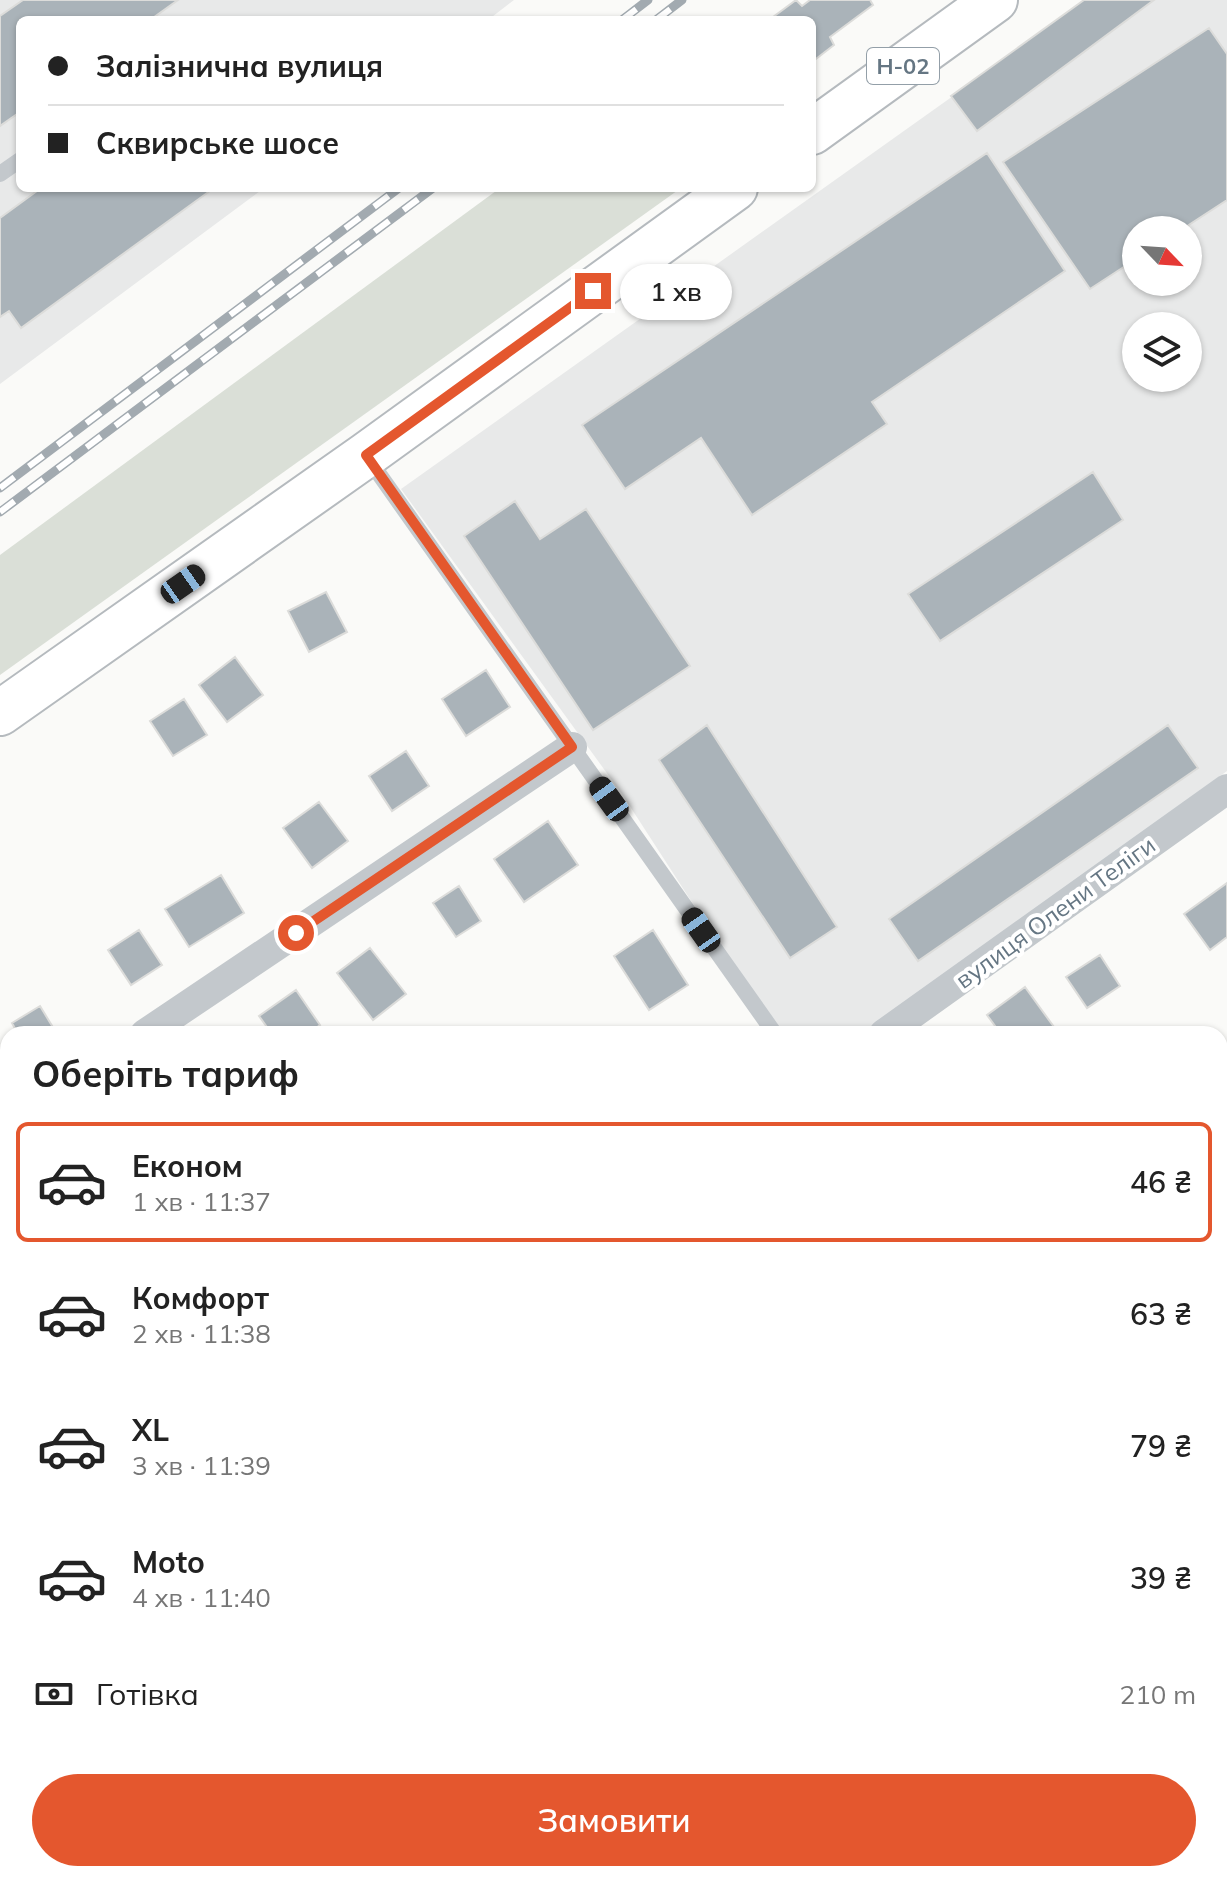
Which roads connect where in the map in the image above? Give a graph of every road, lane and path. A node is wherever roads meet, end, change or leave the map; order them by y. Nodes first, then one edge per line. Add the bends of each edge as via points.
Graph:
1 (995, 0) edge
2 (816, 129) edge
3 (729, 192) edge
4 (366, 455) junction
5 (0, 713) edge
6 (572, 747) junction
7 (1227, 789) edge
8 (157, 1026) edge
9 (769, 1026) edge
10 (895, 1026) edge

1 - 2 main road, Н-02
3 - 4 main road
4 - 5 main road
4 - 6 lane
6 - 8 street
6 - 9 lane
7 - 10 street, вулиця Олени Теліги

